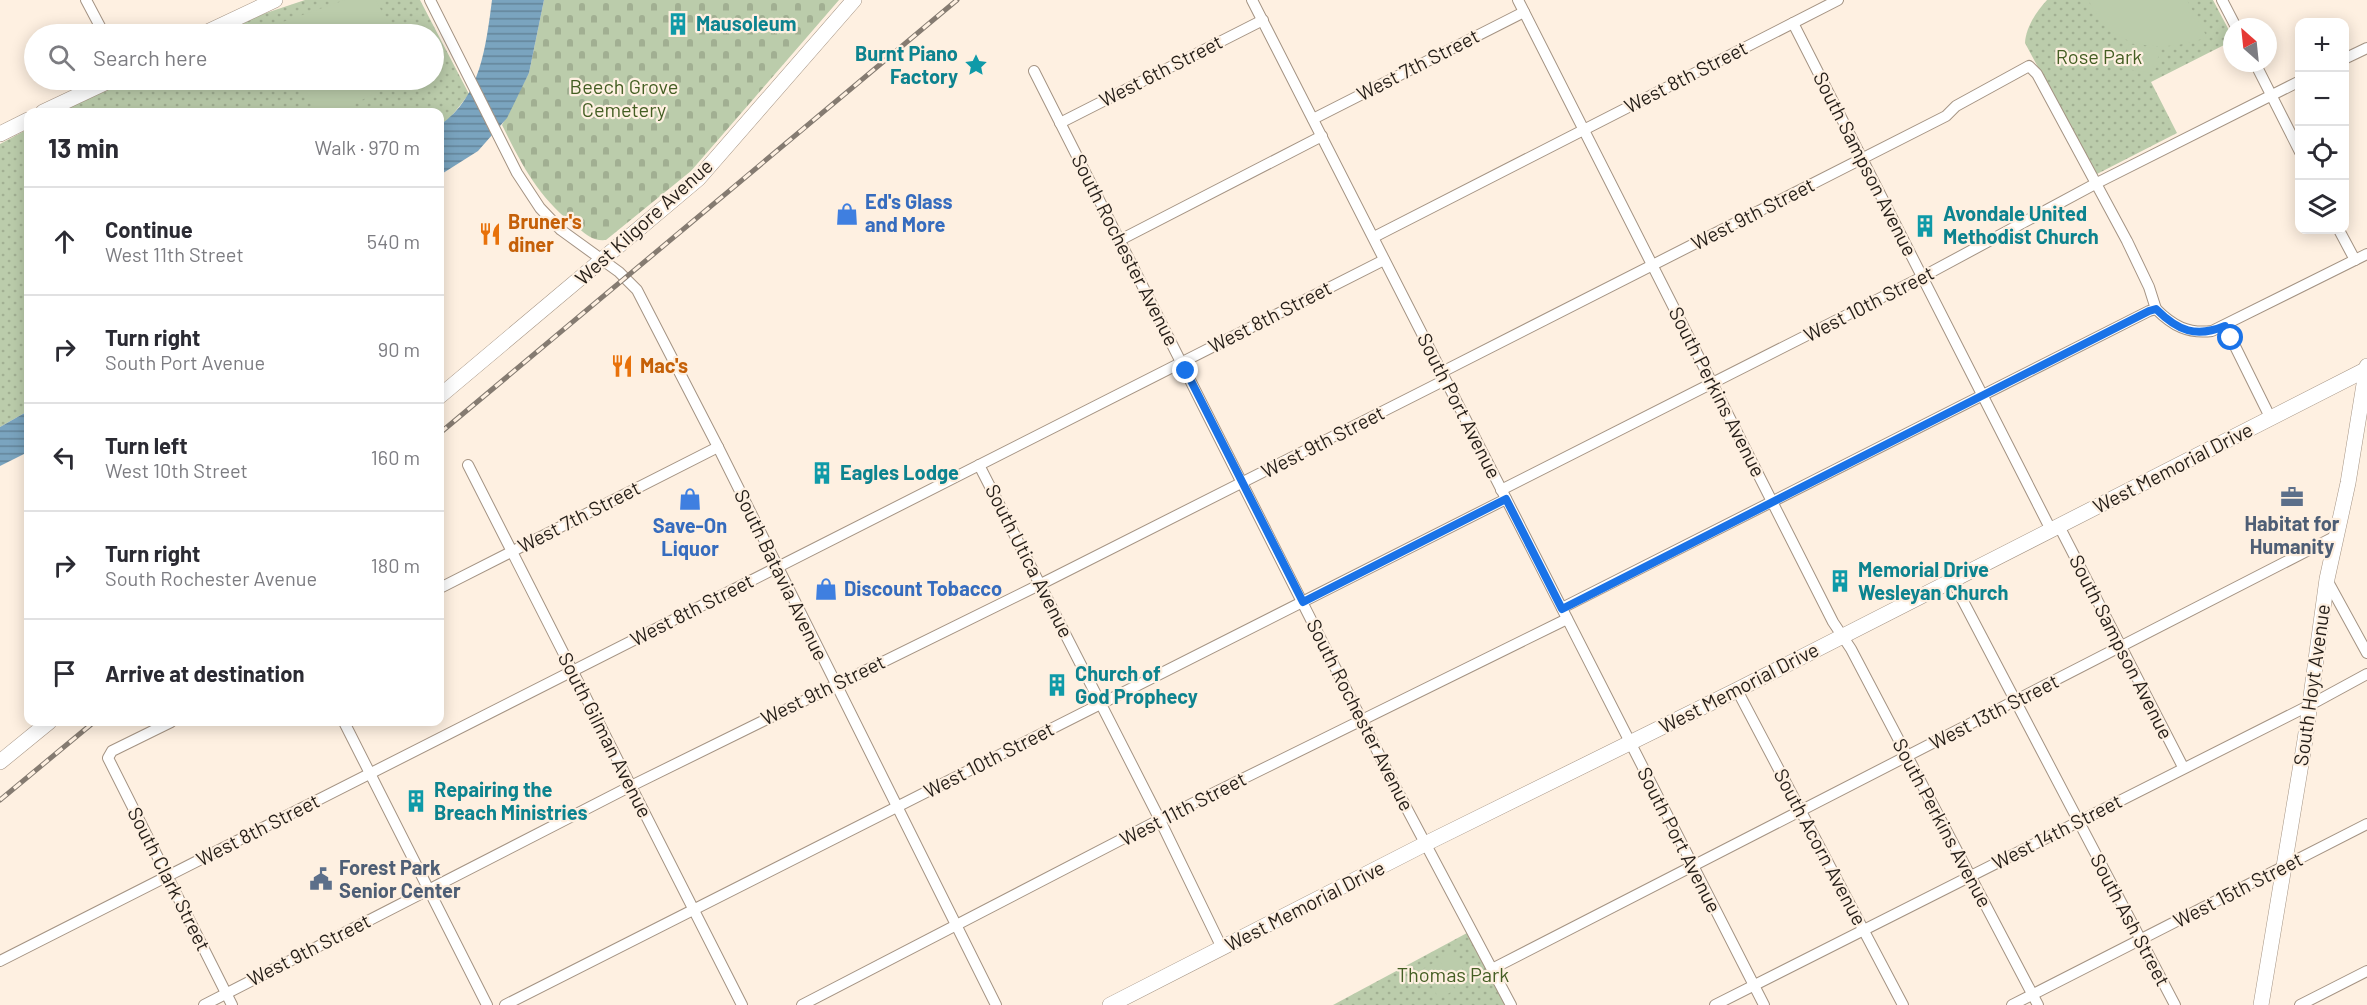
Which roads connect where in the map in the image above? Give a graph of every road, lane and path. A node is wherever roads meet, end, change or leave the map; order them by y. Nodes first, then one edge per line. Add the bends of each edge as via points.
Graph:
1 (86, 0) edge
2 (430, 0) edge
3 (854, 0) edge
4 (1252, 0) edge
5 (1518, 0) edge
6 (1838, 0) edge
7 (2222, 0) edge
8 (268, 1) edge
9 (1524, 12) junction
10 (2231, 18) edge
11 (1263, 20) junction
12 (1794, 23) junction
13 (99, 24) edge
14 (222, 24) edge
15 (443, 24) edge
16 (444, 26) edge
17 (2367, 48) edge
18 (2349, 57) edge
19 (1034, 71) dead end
20 (2259, 72) edge
21 (2295, 83) edge
22 (90, 90) edge
23 (2270, 95) junction
24 (52, 108) edge
25 (1313, 118) junction
26 (24, 122) edge
27 (1060, 123) junction
28 (1584, 131) junction
29 (0, 134) edge
30 (1322, 136) junction
31 (2295, 142) edge
32 (1862, 158) junction
33 (2095, 184) junction
34 (2341, 234) edge
35 (1374, 237) junction
36 (1120, 240) junction
37 (2367, 254) edge
38 (1384, 260) junction
39 (2355, 260) junction
40 (602, 262) junction
41 (1652, 265) junction
42 (1922, 277) junction
43 (2156, 309) junction
44 (2225, 326) junction
45 (1182, 362) junction
46 (2367, 368) edge
47 (1444, 376) junction
48 (1712, 384) junction
49 (444, 393) edge
50 (1983, 396) junction
51 (2271, 419) junction
52 (718, 447) junction
53 (468, 465) dead end
54 (979, 465) junction
55 (1242, 483) junction
56 (1503, 495) junction
57 (1773, 502) junction
58 (2055, 528) junction
59 (2336, 536) junction
60 (512, 551) junction
61 (777, 566) junction
62 (2327, 579) junction
63 (1952, 580) junction
64 (1041, 584) junction
65 (444, 586) edge
66 (1303, 602) junction
67 (1564, 614) junction
68 (1842, 635) junction
69 (2122, 647) junction
70 (2367, 653) edge
71 (573, 670) junction
72 (2367, 674) edge
73 (835, 684) junction
74 (1737, 690) junction
75 (2016, 702) junction
76 (1101, 704) junction
77 (2310, 705) junction
78 (1362, 719) junction
79 (44, 726) edge
80 (163, 726) edge
81 (346, 726) edge
82 (1630, 743) junction
83 (1906, 756) junction
84 (0, 762) edge
85 (2183, 767) junction
86 (370, 773) junction
87 (631, 786) junction
88 (896, 806) junction
89 (1800, 810) junction
90 (1159, 820) junction
91 (2077, 820) junction
92 (2367, 824) edge
93 (1425, 844) junction
94 (1692, 865) junction
95 (2284, 866) junction
96 (168, 875) junction
97 (1970, 877) junction
98 (428, 891) junction
99 (693, 909) junction
100 (957, 926) junction
101 (1865, 930) junction
102 (2140, 939) junction
103 (1222, 948) junction
104 (0, 961) edge
105 (1492, 969) junction
106 (2367, 971) edge
107 (1754, 986) junction
108 (226, 992) junction
109 (2035, 1000) edge
110 (1121, 1003) edge
111 (204, 1005) edge
112 (232, 1005) edge
113 (487, 1005) edge
114 (505, 1005) edge
115 (742, 1005) edge
116 (802, 1005) edge
117 (996, 1005) edge
118 (1511, 1005) edge
119 (1714, 1005) edge
120 (1764, 1005) edge
121 (1903, 1005) edge
122 (2012, 1005) edge
123 (2175, 1005) edge
124 (2260, 1005) edge
125 (2300, 1005) edge

1 - 13 street
2 - 15 street
3 - 40 main road, West Kilgore Avenue via 698,179
4 - 11 street, South Port Avenue
5 - 9 street, South Perkins Avenue
6 - 12 street, West 8th Street
7 - 10 street
8 - 14 main road
9 - 25 street, West 7th Street
9 - 28 street, South Perkins Avenue
11 - 25 street, South Port Avenue
11 - 27 street, West 6th Street
12 - 28 street, West 8th Street
12 - 32 street, South Sampson Avenue
16 - 40 street via 528,193 561,230
17 - 18 street
19 - 27 street, South Rochester Avenue
20 - 23 street
21 - 23 street, West 10th Street
22 - 24 main road
23 - 31 street
23 - 33 street, West 10th Street
25 - 30 street, South Port Avenue
26 - 29 main road
27 - 36 street, South Rochester Avenue
28 - 35 street, West 8th Street
28 - 41 street, South Perkins Avenue
30 - 35 street, South Port Avenue
30 - 36 street
32 - 33 street, West 9th Street via 1946,116 1956,105 2029,66 2037,74
32 - 41 street, West 9th Street
32 - 42 street, South Sampson Avenue
33 - 42 street, West 10th Street
33 - 43 street via 2127,241
34 - 39 street
35 - 38 street, South Port Avenue
36 - 45 street, South Rochester Avenue
37 - 39 street
38 - 45 street, West 8th Street
38 - 47 street, South Port Avenue
39 - 44 street
40 - 49 main road, West Kilgore Avenue
40 - 52 street, South Batavia Avenue via 626,277 637,290
41 - 47 street, West 9th Street
41 - 48 street, South Perkins Avenue
42 - 48 street, West 10th Street
42 - 50 street, South Sampson Avenue
43 - 44 street via 2176,326 2189,331 2212,331
43 - 50 street, West 11th Street
44 - 51 street
45 - 54 street, West 8th Street
45 - 55 street, South Rochester Avenue
46 - 51 main road, West Memorial Drive
46 - 59 main road, South Hoyt Avenue
47 - 55 street, West 9th Street
47 - 56 street, South Port Avenue
48 - 56 street, West 10th Street
48 - 57 street, South Perkins Avenue
50 - 57 street, West 11th Street
50 - 58 street, South Sampson Avenue
51 - 58 main road, West Memorial Drive
52 - 60 street, West 7th Street
52 - 61 street, South Batavia Avenue
53 - 60 street, South Gilman Avenue
54 - 61 street, West 8th Street
54 - 64 street, South Utica Avenue
55 - 64 street, West 9th Street
55 - 66 street, South Rochester Avenue
56 - 66 street, West 10th Street
56 - 67 street, South Port Avenue
57 - 67 street, West 11th Street
57 - 68 street, South Perkins Avenue
58 - 63 main road, West Memorial Drive
58 - 69 street, South Sampson Avenue
59 - 62 main road, South Hoyt Avenue
59 - 69 street, West 13th Street
60 - 65 street, West 7th Street
60 - 71 street, South Gilman Avenue
61 - 71 street, West 8th Street
61 - 73 street, South Batavia Avenue
62 - 70 street
62 - 77 main road, South Hoyt Avenue
63 - 68 main road, West Memorial Drive
63 - 75 street, South Ash Street
64 - 73 street, West 9th Street
64 - 76 street, South Utica Avenue
66 - 76 street, West 10th Street
66 - 78 street, South Rochester Avenue
67 - 78 street, West 11th Street
67 - 82 street, South Port Avenue
68 - 74 main road, West Memorial Drive
68 - 83 street, South Perkins Avenue
69 - 75 street, West 13th Street
69 - 85 street, South Sampson Avenue
71 - 86 street, West 8th Street
71 - 87 street, South Gilman Avenue
72 - 77 street, West 14th Street
73 - 87 street, West 9th Street
73 - 88 street, South Batavia Avenue
74 - 82 main road, West Memorial Drive
74 - 89 street, South Acorn Avenue
75 - 83 street, West 13th Street
75 - 91 street, South Ash Street
76 - 88 street, West 10th Street
76 - 90 street, South Utica Avenue
77 - 85 street, West 14th Street
77 - 95 main road, South Hoyt Avenue
78 - 90 street, West 11th Street
78 - 93 street, South Rochester Avenue
79 - 84 main road
80 - 96 street, South Clark Street via 110,754 109,761
81 - 86 street
82 - 93 main road, West Memorial Drive
82 - 94 street, South Port Avenue
83 - 89 street, West 13th Street
83 - 97 street, South Perkins Avenue
85 - 91 street, West 14th Street
86 - 96 street, West 8th Street
86 - 98 street
87 - 98 street, West 9th Street
87 - 99 street, South Gilman Avenue
88 - 99 street, West 10th Street
88 - 100 street, South Batavia Avenue
89 - 94 street, West 13th Street
89 - 101 street, South Acorn Avenue
90 - 100 street, West 11th Street
90 - 103 street, South Utica Avenue
91 - 97 street, West 14th Street
91 - 102 street, South Ash Street
92 - 95 street, West 15th Street
93 - 103 main road, West Memorial Drive
93 - 105 street, South Rochester Avenue
94 - 105 street, West 13th Street
94 - 107 street, South Port Avenue
95 - 102 street, West 15th Street
95 - 124 main road, South Hoyt Avenue
96 - 104 street, West 8th Street
96 - 108 street, South Clark Street
97 - 101 street, West 14th Street
97 - 109 street, South Perkins Avenue
98 - 108 street, West 9th Street
98 - 113 street
99 - 114 street, West 10th Street
99 - 115 street, South Gilman Avenue
100 - 116 street, West 11th Street
100 - 117 street, South Batavia Avenue
101 - 107 street, West 14th Street
101 - 121 street, South Acorn Avenue
102 - 109 street, West 15th Street
102 - 123 street, South Ash Street
103 - 110 main road, West Memorial Drive
105 - 118 street, South Rochester Avenue
106 - 125 street
107 - 119 street, West 14th Street
107 - 120 street, South Port Avenue
108 - 111 street, West 9th Street
108 - 112 street, South Clark Street
109 - 122 street, West 15th Street

